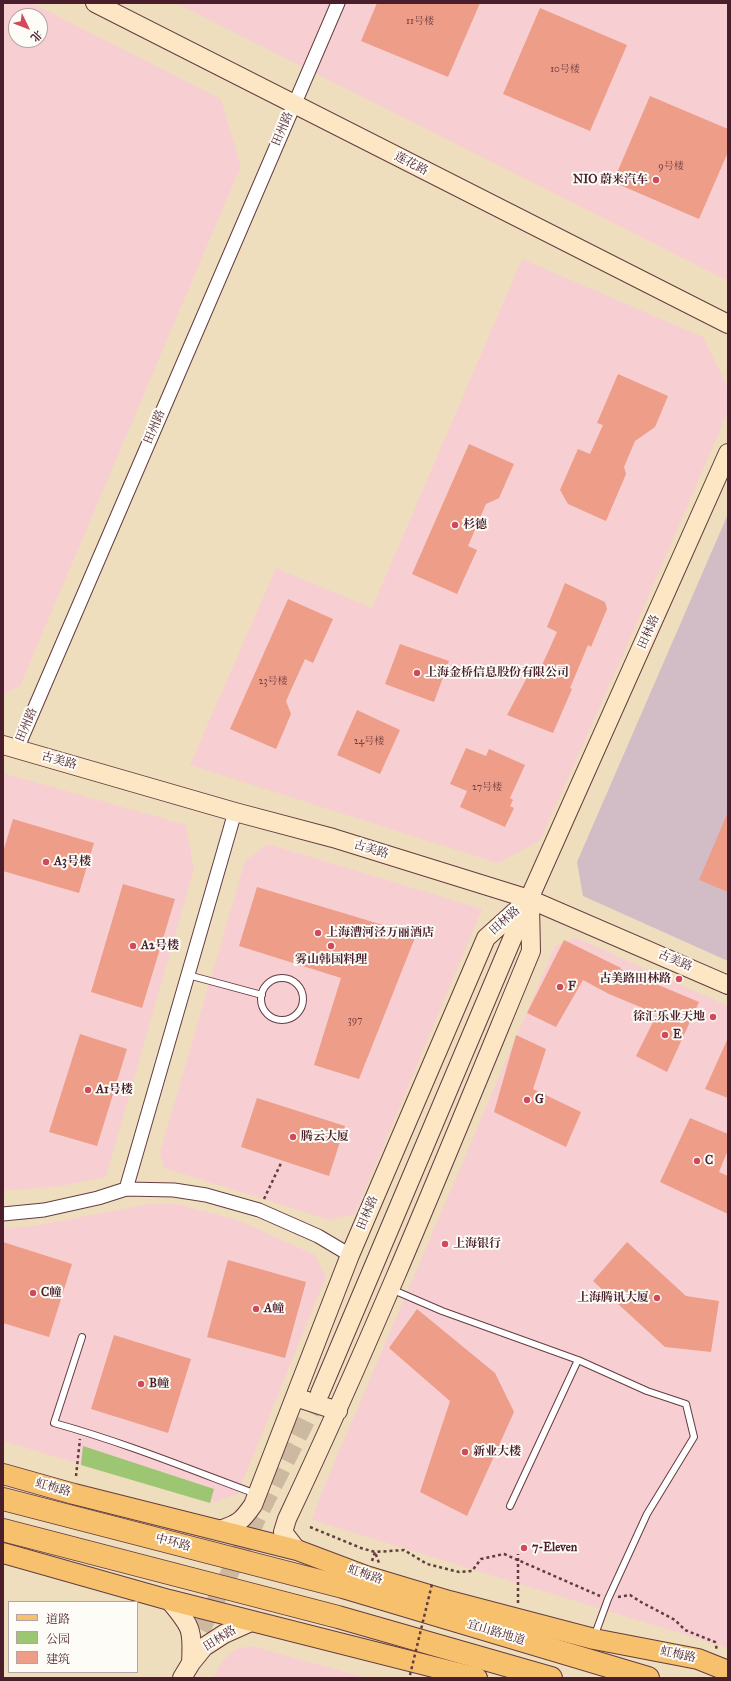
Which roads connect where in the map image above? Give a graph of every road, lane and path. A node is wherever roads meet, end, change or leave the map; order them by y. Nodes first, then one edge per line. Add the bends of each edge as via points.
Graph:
1 (95, 3) edge
2 (338, 3) edge
3 (294, 105) junction
4 (728, 324) edge
5 (728, 453) edge
6 (10, 747) edge
7 (235, 812) junction
8 (530, 899) junction
9 (188, 975) junction
10 (728, 985) edge
11 (262, 995) junction
12 (282, 1161) dead end
13 (126, 1188) junction
14 (259, 1210) junction
15 (3, 1214) edge
16 (350, 1255) junction
17 (391, 1289) junction
18 (82, 1337) dead end
19 (578, 1360) junction
20 (320, 1393) tunnel mouth
21 (294, 1397) junction
22 (338, 1411) junction
23 (81, 1430) junction
24 (3, 1474) edge
25 (76, 1476) dead end
26 (257, 1494) junction
27 (8, 1500) edge
28 (510, 1506) dead end
29 (310, 1527) dead end
30 (220, 1530) junction
31 (6, 1531) edge
32 (297, 1550) junction
33 (375, 1552) junction
34 (3, 1554) edge
35 (518, 1554) dead end
36 (519, 1559) junction
37 (374, 1572) junction
38 (432, 1584) dead end
39 (343, 1587) joint
40 (608, 1599) junction
41 (169, 1600) junction
42 (517, 1607) dead end
43 (253, 1621) junction
44 (594, 1639) junction
45 (191, 1663) junction
46 (724, 1670) edge
47 (410, 1675) dead end
48 (182, 1678) edge
49 (477, 1678) edge
50 (551, 1678) edge
51 (648, 1678) edge

1 - 3 street, 莲花路
2 - 3 street, 田州路
3 - 4 street, 莲花路
3 - 6 street, 田州路
5 - 8 street, 田林路
6 - 7 street, 古美路
7 - 8 street, 古美路 via 333,838
7 - 9 street
8 - 10 street, 古美路
8 - 16 street, 田林路 via 486,938
8 - 17 street, 田林路 via 531,951
8 - 20 street, 田林路
9 - 11 lane
9 - 13 street
11 - 11 lane via 263,1009 274,1019 288,1020 302,1007 303,994 296,983 290,980 276,979 264,988
12 - 14 path
13 - 14 street via 174,1190 206,1195
13 - 15 street via 98,1198 44,1210
14 - 16 street via 318,1236
16 - 21 street, 田林路
17 - 19 lane via 442,1311
17 - 22 street, 田林路
18 - 23 lane via 54,1423
19 - 28 lane
19 - 40 lane via 647,1391 686,1404 694,1437 647,1514
21 - 22 street
21 - 26 street, 田林路
22 - 32 street, 田林路 via 283,1532
23 - 25 path
23 - 26 lane
24 - 30 main road, 虹梅路
26 - 30 street, 田林路 via 243,1519
27 - 39 highway, 中环路
29 - 33 path
30 - 32 main road, 虹梅路
31 - 50 highway via 338,1617
32 - 37 main road, 虹梅路
33 - 36 path via 404,1550 427,1564 459,1572 472,1571 481,1559 504,1554
33 - 37 path
33 - 37 path
34 - 41 main road
35 - 36 path
36 - 40 path
36 - 42 path
37 - 44 main road, 虹梅路 via 449,1601
38 - 47 path, bridge
39 - 51 highway, 宜山路地道
40 - 44 lane
40 - 46 path via 630,1595 675,1620 685,1630 715,1642
41 - 43 main road
41 - 45 street, 田林路 via 188,1624 192,1638
43 - 45 street, 田林路 via 224,1634 204,1647
43 - 49 main road
44 - 46 main road, 虹梅路 via 698,1659
45 - 48 street, 田林路

